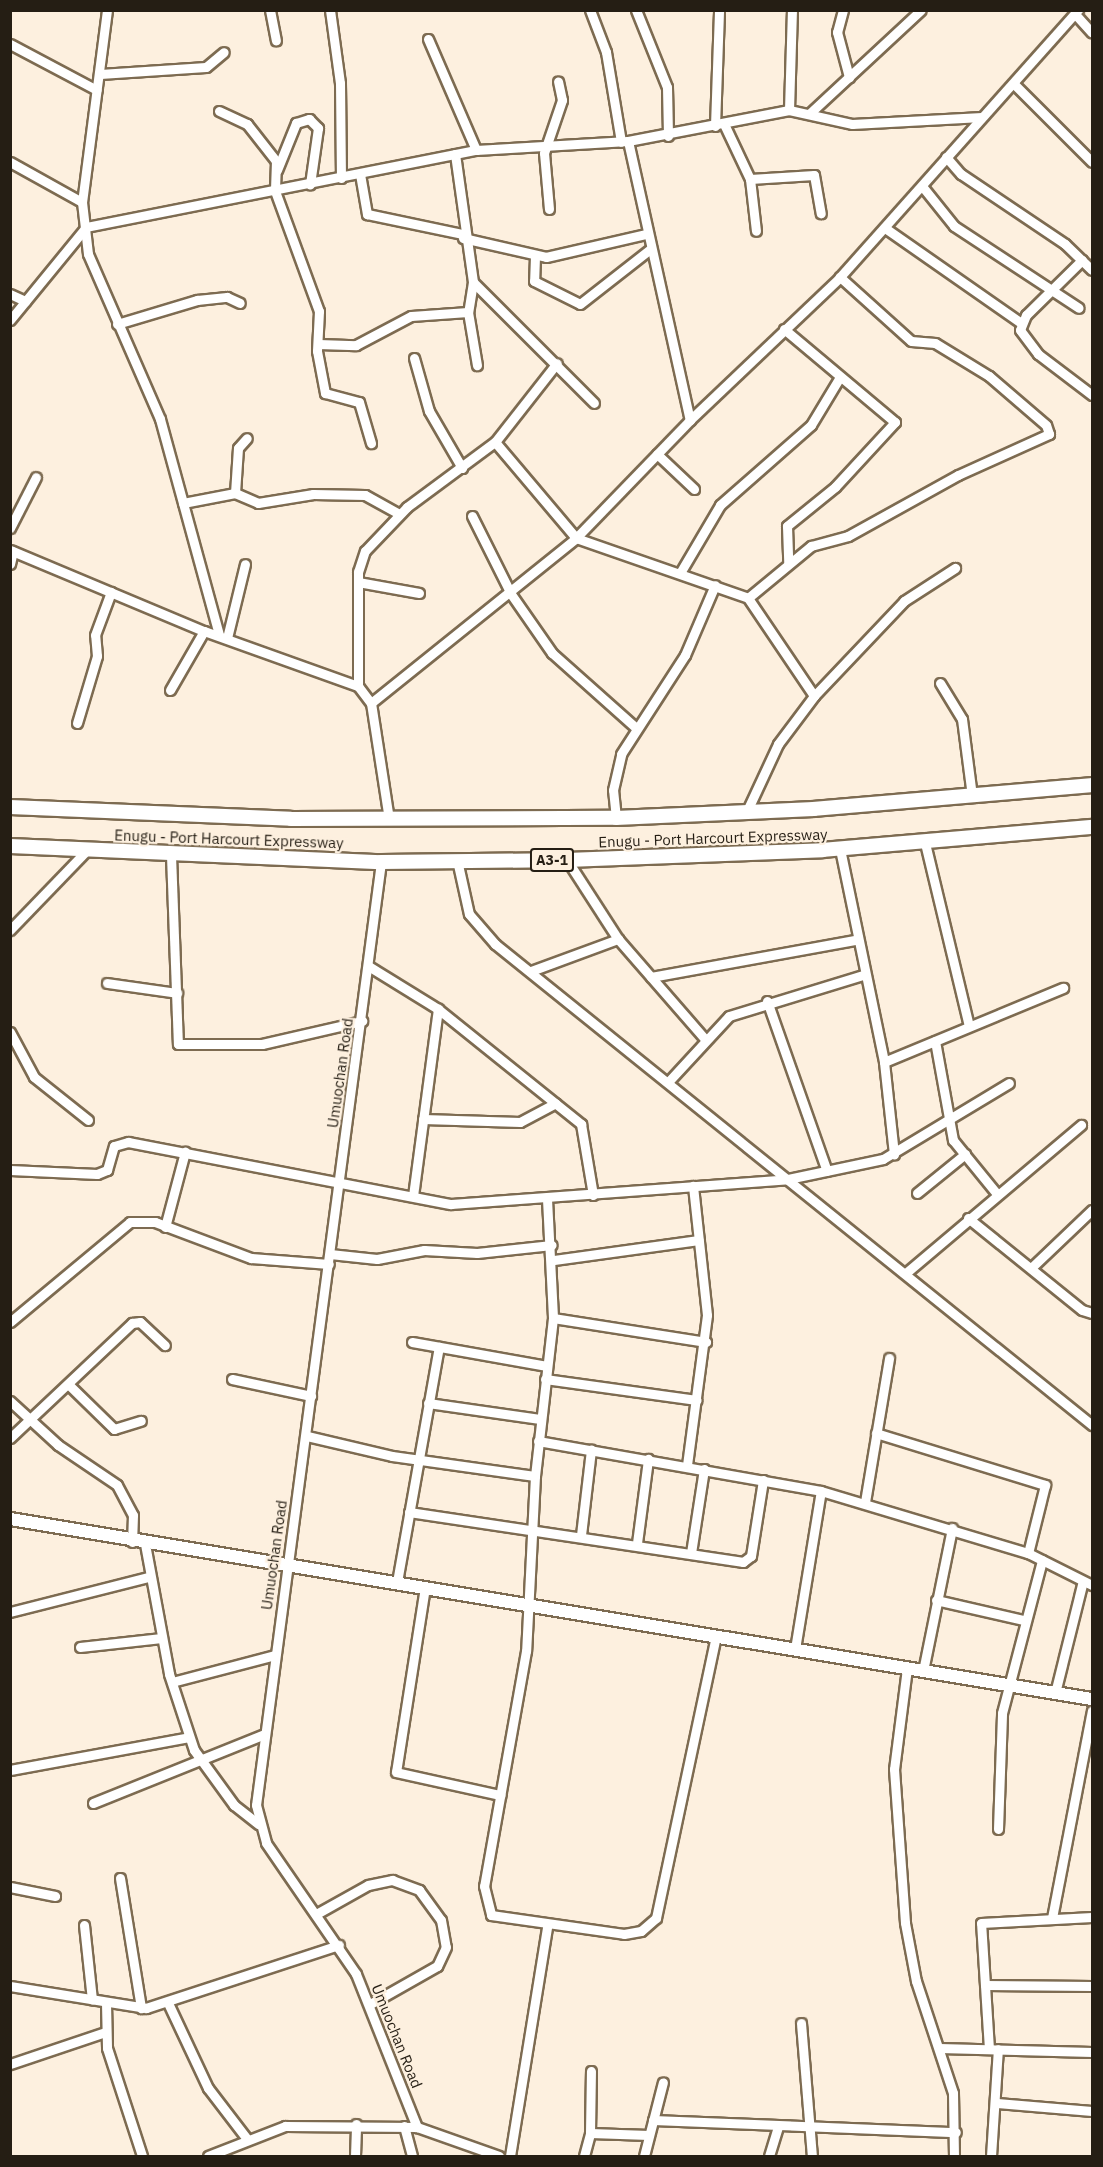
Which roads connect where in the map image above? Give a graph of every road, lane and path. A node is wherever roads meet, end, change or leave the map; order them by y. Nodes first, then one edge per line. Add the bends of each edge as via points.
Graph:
1 (107, 10) edge
2 (270, 10) edge
3 (330, 10) edge
4 (590, 10) edge
5 (636, 10) edge
6 (719, 10) edge
7 (792, 10) edge
8 (843, 10) edge
9 (921, 10) edge
10 (1076, 12) edge
11 (913, 14) edge
12 (1092, 33) edge
13 (428, 39) dead end
14 (276, 40) dead end
15 (10, 44) edge
16 (224, 52) dead end
17 (100, 74) junction
18 (849, 77) junction
19 (558, 81) dead end
20 (1014, 84) junction
21 (96, 90) junction
22 (789, 110) junction
23 (219, 111) dead end
24 (810, 113) junction
25 (982, 117) junction
26 (720, 125) junction
27 (668, 136) junction
28 (625, 141) junction
29 (546, 145) junction
30 (476, 150) junction
31 (455, 154) junction
32 (946, 157) junction
33 (10, 162) edge
34 (1092, 162) edge
35 (10, 169) edge
36 (22, 169) junction
37 (276, 174) junction
38 (360, 174) junction
39 (341, 178) junction
40 (750, 179) junction
41 (310, 184) junction
42 (922, 186) junction
43 (275, 191) junction
44 (82, 202) junction
45 (549, 209) dead end
46 (821, 213) dead end
47 (86, 227) junction
48 (885, 228) junction
49 (756, 231) dead end
50 (646, 234) junction
51 (463, 236) junction
52 (649, 250) junction
53 (535, 256) junction
54 (1089, 264) edge
55 (840, 278) junction
56 (473, 282) junction
57 (1056, 290) junction
58 (10, 294) edge
59 (489, 296) junction
60 (473, 300) junction
61 (25, 301) junction
62 (240, 303) dead end
63 (1079, 308) dead end
64 (468, 312) junction
65 (10, 320) edge
66 (1021, 323) junction
67 (117, 324) junction
68 (784, 329) junction
69 (318, 344) junction
70 (414, 358) dead end
71 (556, 363) junction
72 (477, 365) dead end
73 (840, 377) junction
74 (1092, 395) edge
75 (594, 403) dead end
76 (690, 420) junction
77 (247, 438) dead end
78 (495, 442) junction
79 (370, 443) dead end
80 (657, 454) junction
81 (462, 468) junction
82 (36, 477) dead end
83 (694, 489) dead end
84 (235, 493) junction
85 (183, 503) junction
86 (399, 514) junction
87 (472, 516) dead end
88 (10, 528) edge
89 (576, 538) junction
90 (12, 550) edge
91 (788, 563) junction
92 (10, 564) edge
93 (246, 564) dead end
94 (955, 568) dead end
95 (680, 573) junction
96 (358, 582) junction
97 (715, 585) junction
98 (111, 592) junction
99 (419, 593) dead end
100 (511, 594) junction
101 (748, 598) junction
102 (204, 631) junction
103 (223, 637) junction
104 (940, 683) dead end
105 (358, 686) junction
106 (170, 690) dead end
107 (814, 696) junction
108 (370, 703) junction
109 (77, 723) dead end
110 (635, 727) junction
111 (1092, 785) edge
112 (972, 796) junction
113 (10, 807) edge
114 (746, 813) junction
115 (616, 818) junction
116 (389, 819) junction
117 (1092, 827) edge
118 (925, 843) junction
119 (10, 846) edge
120 (840, 849) junction
121 (87, 850) junction
122 (171, 855) junction
123 (567, 860) junction
124 (457, 861) junction
125 (381, 862) junction
126 (10, 930) edge
127 (618, 939) junction
128 (855, 940) junction
129 (370, 967) junction
130 (531, 971) junction
131 (863, 975) junction
132 (651, 977) junction
133 (107, 984) dead end
134 (1063, 988) dead end
135 (177, 993) junction
136 (767, 1001) junction
137 (438, 1009) junction
138 (362, 1021) junction
139 (969, 1026) junction
140 (10, 1032) edge
141 (704, 1038) junction
142 (935, 1041) junction
143 (884, 1062) junction
144 (669, 1081) junction
145 (1009, 1083) dead end
146 (555, 1103) junction
147 (423, 1119) junction
148 (88, 1120) dead end
149 (950, 1122) junction
150 (1081, 1125) dead end
151 (185, 1152) junction
152 (894, 1154) junction
153 (965, 1154) junction
154 (10, 1170) edge
155 (827, 1171) junction
156 (788, 1179) junction
157 (341, 1181) junction
158 (693, 1186) junction
159 (917, 1194) dead end
160 (997, 1194) junction
161 (593, 1195) junction
162 (413, 1196) junction
163 (547, 1199) junction
164 (1092, 1210) edge
165 (968, 1218) junction
166 (165, 1227) junction
167 (699, 1240) junction
168 (552, 1245) junction
169 (329, 1259) junction
170 (554, 1260) junction
171 (1031, 1268) junction
172 (907, 1272) junction
173 (1092, 1313) edge
174 (553, 1318) junction
175 (10, 1322) edge
176 (412, 1342) dead end
177 (706, 1342) junction
178 (165, 1345) dead end
179 (439, 1347) junction
180 (889, 1358) dead end
181 (547, 1366) junction
182 (232, 1378) dead end
183 (545, 1379) junction
184 (69, 1384) junction
185 (311, 1396) junction
186 (697, 1400) junction
187 (10, 1401) edge
188 (428, 1403) junction
189 (540, 1419) junction
190 (33, 1421) junction
191 (141, 1421) dead end
192 (1092, 1425) edge
193 (876, 1433) junction
194 (307, 1436) junction
195 (10, 1438) edge
196 (538, 1441) junction
197 (591, 1450) junction
198 (648, 1459) junction
199 (418, 1460) junction
200 (687, 1465) junction
201 (704, 1468) junction
202 (535, 1476) junction
203 (763, 1480) junction
204 (821, 1491) junction
205 (865, 1502) junction
206 (409, 1512) junction
207 (10, 1519) edge
208 (952, 1528) junction
209 (533, 1533) junction
210 (581, 1535) junction
211 (132, 1542) junction
212 (637, 1543) junction
213 (145, 1544) junction
214 (691, 1553) junction
215 (1028, 1553) junction
216 (1042, 1560) junction
217 (287, 1565) junction
218 (148, 1577) junction
219 (1083, 1581) junction
220 (397, 1582) junction
221 (1092, 1585) edge
222 (425, 1587) junction
223 (936, 1600) junction
224 (531, 1605) junction
225 (10, 1612) edge
226 (1023, 1620) junction
227 (716, 1636) junction
228 (162, 1638) junction
229 (80, 1647) dead end
230 (795, 1649) junction
231 (275, 1655) junction
232 (907, 1668) junction
233 (923, 1671) junction
234 (172, 1682) junction
235 (1009, 1685) junction
236 (1055, 1693) junction
237 (1092, 1699) edge
238 (1092, 1711) edge
239 (265, 1734) junction
240 (189, 1737) junction
241 (200, 1760) junction
242 (10, 1770) edge
243 (500, 1796) junction
244 (93, 1803) dead end
245 (258, 1824) junction
246 (998, 1829) dead end
247 (120, 1878) dead end
248 (10, 1887) edge
249 (55, 1896) dead end
250 (318, 1913) junction
251 (1092, 1917) edge
252 (1052, 1918) junction
253 (84, 1925) dead end
254 (547, 1927) junction
255 (339, 1945) junction
256 (986, 1985) junction
257 (10, 1986) edge
258 (1092, 1986) edge
259 (92, 2000) junction
260 (106, 2003) junction
261 (168, 2003) junction
262 (370, 2004) junction
263 (141, 2008) junction
264 (801, 2023) dead end
265 (105, 2032) junction
266 (939, 2048) junction
267 (994, 2049) junction
268 (1092, 2052) edge
269 (10, 2064) edge
270 (591, 2070) dead end
271 (663, 2082) dead end
272 (997, 2103) junction
273 (1092, 2111) edge
274 (653, 2120) junction
275 (356, 2124) junction
276 (404, 2126) junction
277 (417, 2127) junction
278 (778, 2127) junction
279 (809, 2128) junction
280 (956, 2132) junction
281 (590, 2133) junction
282 (649, 2135) junction
283 (247, 2139) junction
284 (231, 2152) edge
285 (142, 2157) edge
286 (208, 2157) edge
287 (354, 2157) edge
288 (412, 2157) edge
289 (499, 2157) edge
290 (510, 2157) edge
291 (584, 2157) edge
292 (644, 2157) edge
293 (769, 2157) edge
294 (812, 2157) edge
295 (954, 2157) edge
296 (991, 2157) edge

1 - 17 street
2 - 14 street
3 - 39 street via 340,83
4 - 28 street via 606,52
5 - 27 street via 667,87
6 - 26 street
7 - 22 street
8 - 18 street via 837,32
9 - 11 street
10 - 12 street
10 - 20 street
11 - 18 street
13 - 30 street
15 - 21 street
16 - 17 street via 206,67
17 - 21 street
18 - 24 street
19 - 29 street via 562,100
20 - 25 street
20 - 34 street
21 - 44 street
22 - 24 street
22 - 26 street
23 - 37 street via 253,129 273,157
24 - 25 street via 852,124
25 - 32 street
26 - 27 street
26 - 40 street
27 - 28 street
28 - 29 street
28 - 50 street
29 - 30 street
29 - 45 street
30 - 31 street
31 - 38 street
31 - 51 street
32 - 42 street
32 - 54 street via 961,174
33 - 36 street
35 - 36 street
36 - 44 street
37 - 41 street via 296,123 309,119 318,128
37 - 43 street
38 - 39 street
38 - 51 street via 367,214
39 - 41 street
40 - 46 street via 812,175
40 - 49 street
41 - 43 street
42 - 48 street
42 - 57 street via 954,226
43 - 47 street
43 - 69 street via 319,311
44 - 47 street
47 - 61 street
47 - 67 street via 88,254
48 - 55 street
48 - 66 street
50 - 52 street
50 - 53 street via 609,246
51 - 53 street
51 - 56 street
52 - 53 street via 580,304 534,281
52 - 76 street
54 - 57 street
55 - 68 street
55 - 91 street via 911,341 935,343 989,376 1046,425 1049,434 958,475 848,536 811,546
56 - 59 street
56 - 60 street
57 - 63 street
57 - 66 street
58 - 61 street
59 - 60 street
59 - 71 street
60 - 64 street
61 - 65 street
62 - 67 street via 227,297 188,302
64 - 69 street via 411,316 356,345
64 - 72 street
66 - 74 street via 1023,337 1038,354
67 - 85 street via 160,419
68 - 73 street
68 - 76 street
69 - 79 street via 325,393 359,402
70 - 81 street via 429,411
71 - 75 street
71 - 78 street
73 - 91 street via 892,418 894,428 835,487 792,519 784,538
73 - 95 street via 811,425 720,505
76 - 80 street
77 - 84 street via 238,448
78 - 81 street
78 - 89 street
80 - 83 street
80 - 89 street
81 - 86 street
82 - 88 street
84 - 85 street
84 - 86 street via 258,503 313,494 365,495
85 - 103 street
86 - 96 street via 365,551
87 - 100 street
89 - 95 street
89 - 100 street
90 - 92 street
90 - 98 street
91 - 101 street
93 - 103 street
94 - 107 street via 904,601
95 - 97 street
96 - 99 street
96 - 105 street
97 - 101 street
97 - 110 street via 685,656
98 - 102 street
98 - 109 street via 95,635 97,656
100 - 108 street
100 - 110 street via 572,674
101 - 107 street
102 - 103 street
102 - 106 street
103 - 105 street
104 - 112 street via 962,719
105 - 108 street
107 - 114 street via 778,744
108 - 116 street
110 - 115 street via 615,772
111 - 112 highway, Enugu - Port Harcourt Expressway
112 - 114 highway, Enugu - Port Harcourt Expressway
113 - 116 highway, Enugu - Port Harcourt Expressway
114 - 115 highway, Enugu - Port Harcourt Expressway
115 - 116 highway, Enugu - Port Harcourt Expressway
117 - 118 highway, Enugu - Port Harcourt Expressway / A3-1
118 - 120 highway, Enugu - Port Harcourt Expressway / A3-1
118 - 139 street
119 - 121 highway, Enugu - Port Harcourt Expressway / A3-1
120 - 123 highway, Enugu - Port Harcourt Expressway / A3-1
120 - 128 street
121 - 122 highway, Enugu - Port Harcourt Expressway / A3-1
121 - 126 street
122 - 125 highway, Enugu - Port Harcourt Expressway / A3-1
122 - 135 street
123 - 124 highway, Enugu - Port Harcourt Expressway / A3-1
123 - 127 street
124 - 125 highway, Enugu - Port Harcourt Expressway / A3-1
124 - 130 street via 464,902 478,927
125 - 129 street, Umuochan Road
127 - 130 street
127 - 132 street
128 - 131 street
128 - 132 street
129 - 137 street
129 - 138 street, Umuochan Road
130 - 144 street
131 - 136 street
131 - 143 street
132 - 141 street
133 - 135 street
134 - 139 street
135 - 138 street via 178,1044 262,1044
136 - 141 street via 729,1016
136 - 155 street
137 - 146 street
137 - 147 street
138 - 157 street, Umuochan Road
139 - 142 street
140 - 148 street via 34,1077
141 - 144 street
142 - 143 street
142 - 149 street
143 - 152 street
144 - 156 street
145 - 149 street
146 - 147 street via 520,1122
146 - 161 street via 585,1131
147 - 162 street
149 - 152 street
149 - 153 street via 953,1140
150 - 160 street
151 - 154 street via 128,1142 114,1146 107,1170 97,1174
151 - 157 street
151 - 166 street
152 - 155 street
153 - 159 street
153 - 160 street
155 - 156 street
156 - 158 street
156 - 172 street
157 - 162 street
157 - 169 street, Umuochan Road
158 - 161 street
158 - 167 street
160 - 165 street
161 - 163 street
162 - 163 street via 451,1204
163 - 168 street
164 - 171 street
165 - 171 street
165 - 172 street
166 - 169 street via 252,1258
166 - 175 street via 130,1222
167 - 170 street
167 - 177 street
168 - 169 street via 477,1252 424,1250 377,1258
168 - 170 street
169 - 185 street, Umuochan Road
170 - 174 street
171 - 173 street via 1082,1310
172 - 192 street
174 - 177 street
174 - 181 street
176 - 179 street
177 - 186 street
178 - 184 street via 140,1322 132,1323
179 - 181 street
179 - 188 street
180 - 193 street
181 - 183 street
182 - 185 street
183 - 186 street
183 - 189 street
184 - 190 street
184 - 191 street via 114,1429
185 - 194 street, Umuochan Road
186 - 200 street
187 - 190 street
188 - 189 street
188 - 199 street
189 - 196 street
190 - 195 street
190 - 211 street via 124,1493 133,1515
193 - 205 street
193 - 215 street via 1045,1485
194 - 199 street
194 - 217 street, Umuochan Road
196 - 197 street
196 - 202 street
197 - 198 street
197 - 210 street
198 - 200 street
198 - 212 street
199 - 202 street
199 - 206 street
200 - 201 street
201 - 203 street
201 - 214 street
202 - 209 street
203 - 204 street
203 - 214 street via 748,1560
204 - 205 street
204 - 230 street
205 - 208 street
206 - 209 street
206 - 220 street
207 - 211 main road
208 - 215 street
208 - 223 street
209 - 210 street
209 - 224 street
210 - 212 street
211 - 213 main road
212 - 214 street
213 - 217 main road
213 - 218 street
215 - 216 street
216 - 219 street
216 - 226 street
217 - 220 main road
217 - 231 street, Umuochan Road
218 - 225 street
218 - 228 street
219 - 221 street
219 - 236 street
220 - 222 main road
222 - 224 main road
222 - 243 street via 396,1772
223 - 226 street
223 - 233 street
224 - 227 main road
224 - 243 street
226 - 235 street
227 - 230 main road
227 - 254 street via 656,1918 641,1931 624,1934
228 - 229 street
228 - 234 street
230 - 232 main road
231 - 234 street
231 - 239 street, Umuochan Road
232 - 233 main road
232 - 266 street via 894,1769 900,1864 909,1953
233 - 235 main road
234 - 240 street
235 - 236 main road
235 - 246 street via 1000,1728
236 - 237 main road
238 - 252 street
239 - 241 street
239 - 245 street, Umuochan Road
240 - 241 street
240 - 242 street
241 - 244 street
241 - 245 street via 234,1804
243 - 254 street via 484,1887 488,1910 501,1920
245 - 250 street, Umuochan Road
247 - 263 street
248 - 249 street
250 - 255 street, Umuochan Road
250 - 262 street via 368,1885 392,1880 418,1890 441,1920 446,1947 436,1966
251 - 252 street
252 - 256 street via 981,1923
253 - 259 street
254 - 290 street
255 - 261 street via 224,1979
255 - 262 street, Umuochan Road
256 - 258 street
256 - 267 street
257 - 259 street
259 - 260 street
260 - 263 street
260 - 265 street
261 - 263 street
261 - 283 street via 208,2088
262 - 277 street, Umuochan Road
264 - 279 street
265 - 269 street
265 - 285 street
266 - 267 street
266 - 280 street via 953,2093
267 - 268 street
267 - 272 street
270 - 281 street
271 - 274 street
272 - 273 street
272 - 296 street
274 - 278 street
274 - 282 street
275 - 276 street
275 - 283 street via 285,2126
275 - 287 street
276 - 277 street
276 - 288 street
277 - 289 street
278 - 279 street
278 - 293 street
279 - 280 street
279 - 294 street
280 - 295 street
281 - 282 street
281 - 291 street
282 - 292 street
283 - 284 street
284 - 286 street

